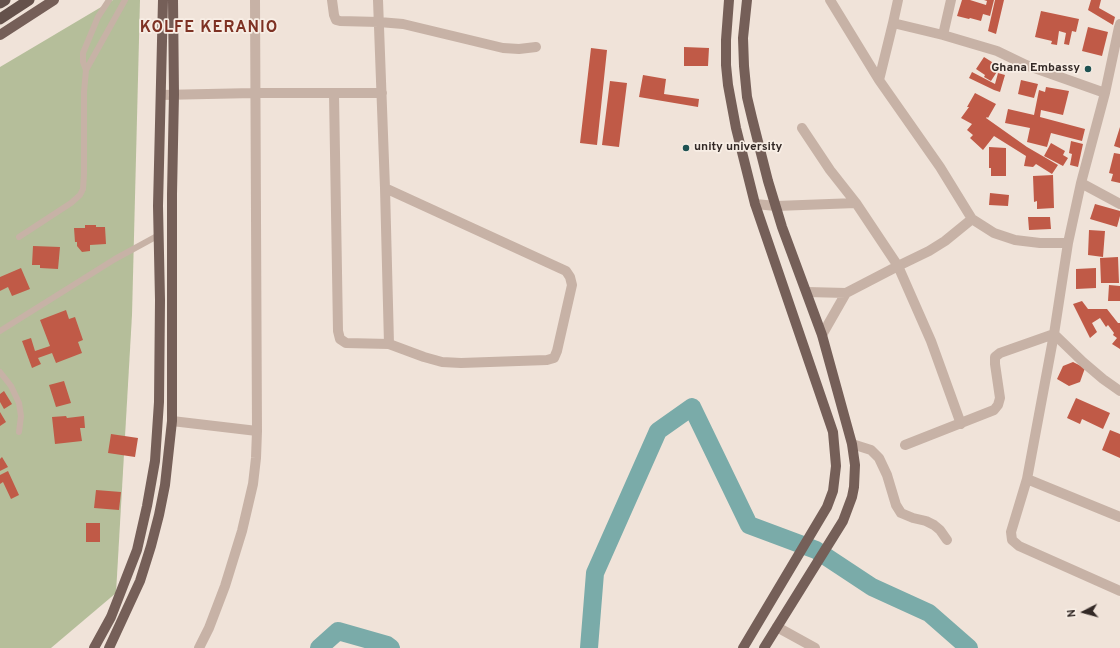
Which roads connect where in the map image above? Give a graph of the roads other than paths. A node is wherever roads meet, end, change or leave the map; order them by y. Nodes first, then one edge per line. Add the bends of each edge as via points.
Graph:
1 (4, 0) edge
2 (29, 0) edge
3 (54, 0) edge
4 (109, 0) edge
5 (125, 0) edge
6 (163, 0) edge
7 (173, 0) edge
8 (255, 0) edge
9 (332, 0) edge
10 (378, 0) edge
11 (729, 0) edge
12 (747, 0) edge
13 (830, 0) edge
14 (898, 0) edge
15 (950, 0) edge
16 (0, 3) edge
17 (0, 19) edge
18 (379, 22) junction
19 (893, 23) junction
20 (1120, 26) edge
21 (0, 35) edge
22 (943, 35) junction
23 (536, 47) dead end
24 (86, 70) junction
25 (879, 80) junction
26 (254, 93) junction
27 (382, 93) junction
28 (1105, 93) junction
29 (174, 94) junction
30 (334, 94) junction
31 (161, 95) junction
32 (802, 128) dead end
33 (1081, 184) junction
34 (385, 188) junction
35 (856, 203) junction
36 (755, 204) junction
37 (1120, 204) edge
38 (776, 206) junction
39 (972, 219) junction
40 (159, 235) junction
41 (19, 237) dead end
42 (1068, 243) junction
43 (898, 266) junction
44 (807, 292) junction
45 (846, 293) junction
46 (0, 331) edge
47 (1054, 334) junction
48 (822, 335) junction
49 (389, 344) junction
50 (0, 372) edge
51 (1120, 391) edge
52 (172, 421) junction
53 (961, 424) junction
54 (257, 431) junction
55 (19, 432) dead end
56 (852, 444) junction
57 (905, 445) dead end
58 (1027, 479) junction
59 (1120, 517) edge
60 (947, 540) dead end
61 (1120, 591) edge
62 (777, 627) junction
63 (103, 633) junction
64 (114, 638) junction
65 (94, 648) edge
66 (109, 648) edge
67 (199, 648) edge
68 (744, 648) edge
69 (764, 648) edge
70 (815, 648) edge

1 - 16 highway
2 - 17 highway
3 - 21 main road
4 - 24 lane via 98,17 83,53
5 - 24 lane
6 - 31 main road
7 - 29 main road
8 - 26 street
9 - 18 street via 336,20
10 - 18 street
11 - 36 main road via 726,40 728,85
12 - 38 main road via 743,38 747,97
13 - 25 street
14 - 19 street
15 - 22 street
18 - 23 street via 403,24 503,48
18 - 27 street
19 - 22 street
19 - 25 street
20 - 28 street
22 - 28 street via 997,51
24 - 41 lane via 83,189 71,203
25 - 39 street via 940,167
26 - 29 street
26 - 30 street
26 - 54 street
27 - 30 street
27 - 34 street
28 - 33 street
29 - 31 street
29 - 52 main road
30 - 49 street via 338,331 340,339 346,343
31 - 40 main road
32 - 35 street
33 - 37 street
33 - 42 street
34 - 49 street
34 - 49 street via 566,272 572,285 554,358 442,362 424,358
35 - 38 street
35 - 43 street
36 - 38 street
36 - 68 main road via 833,432 836,466 833,491 827,507
38 - 44 main road
39 - 42 street via 994,233 1015,240
39 - 43 street via 929,251
40 - 46 lane via 115,259
40 - 63 main road via 159,402 155,461 137,550
42 - 47 street
43 - 45 street
43 - 53 street via 931,341
44 - 45 street
44 - 48 main road
45 - 48 street
47 - 51 street via 1083,362
47 - 53 street via 995,357 1000,398 998,405 994,410
47 - 58 street
48 - 56 main road
50 - 55 lane via 11,386 19,403
52 - 54 street
52 - 64 main road via 165,485 151,546 140,581
53 - 57 street
54 - 67 street via 253,484 242,531 225,586
56 - 60 street via 871,450 879,458 901,513 934,525
56 - 62 main road via 855,465 854,487 843,521
58 - 59 street
58 - 61 street via 1011,532 1014,543
62 - 69 main road
62 - 70 street
63 - 64 main road
63 - 65 main road
64 - 66 main road

